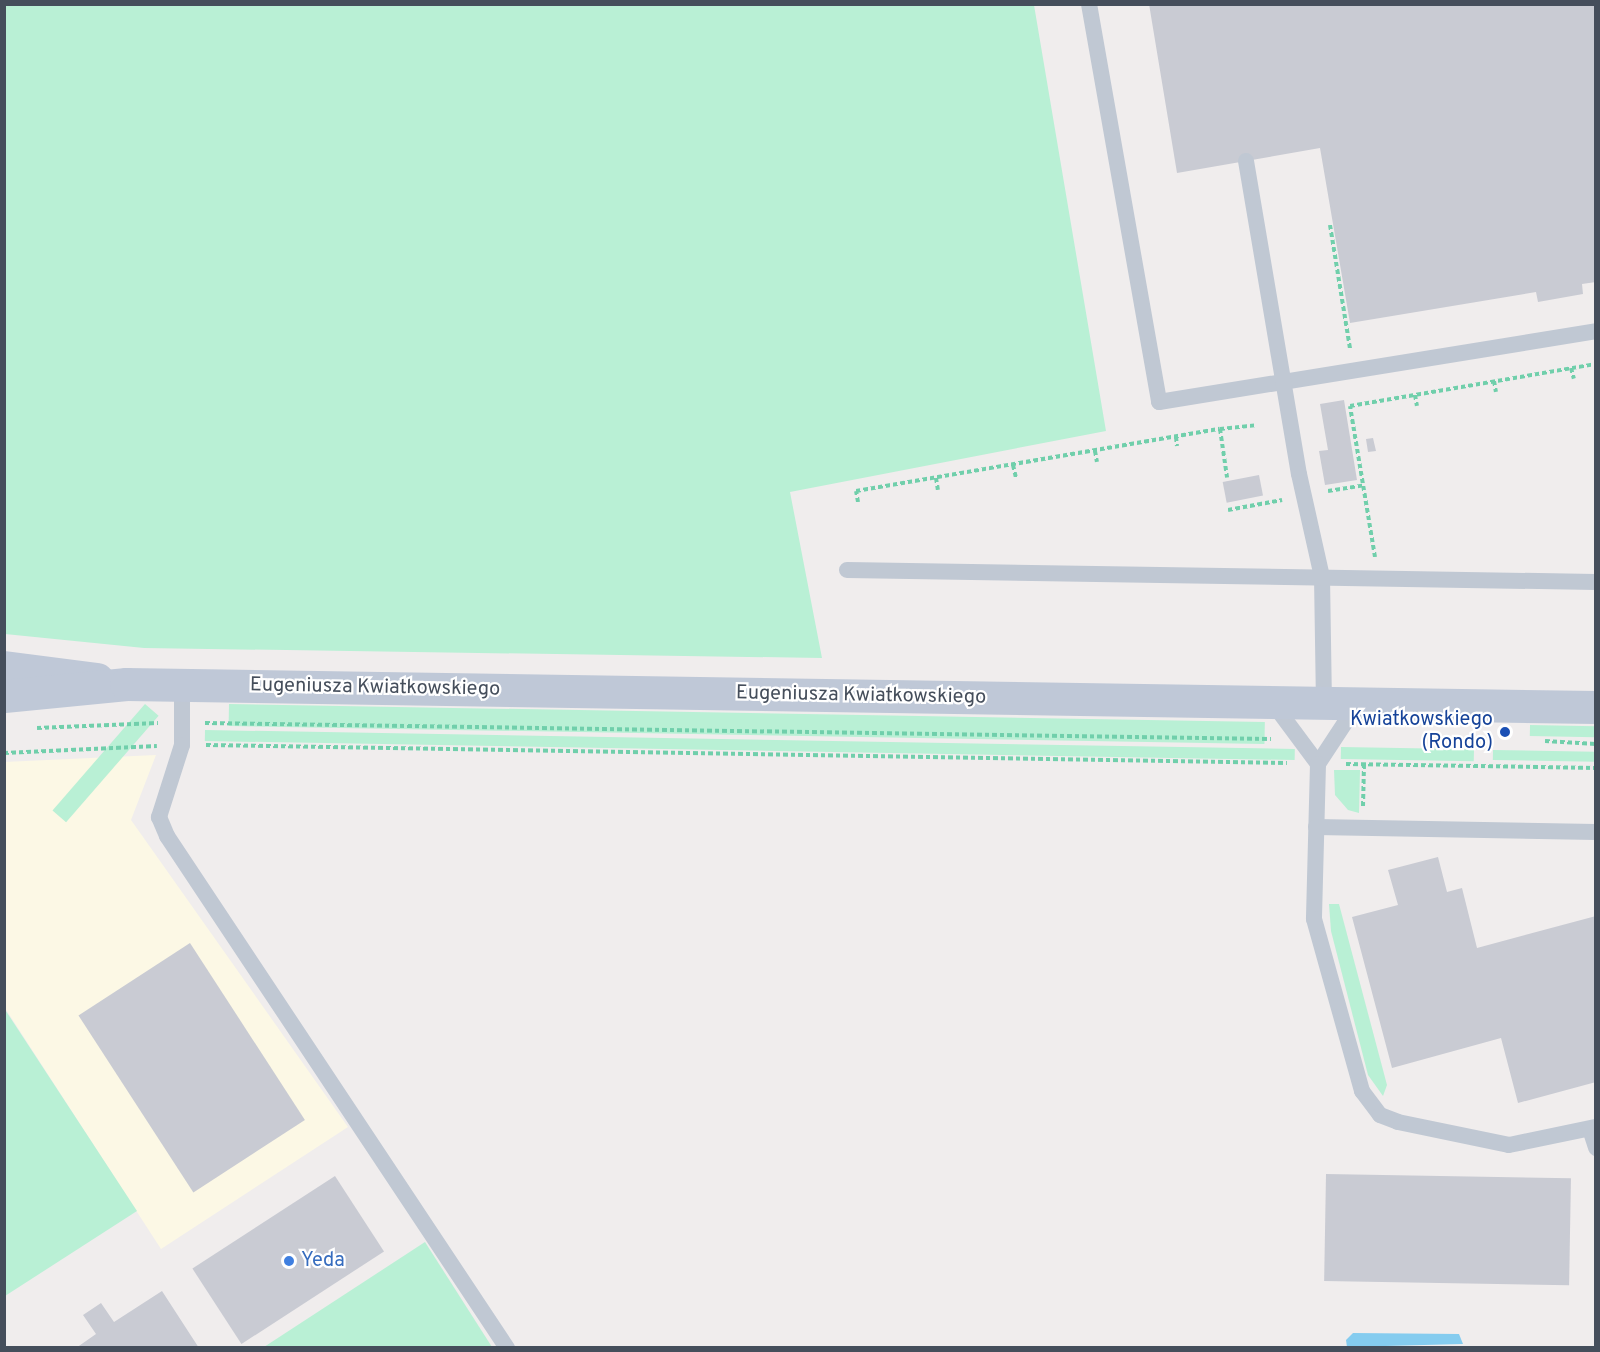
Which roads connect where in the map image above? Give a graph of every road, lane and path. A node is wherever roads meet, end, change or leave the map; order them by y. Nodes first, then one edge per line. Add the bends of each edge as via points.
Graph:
1 (1089, 4) edge
2 (1246, 161) dead end
3 (1330, 225) dead end
4 (1596, 331) edge
5 (1351, 352) dead end
6 (1596, 364) edge
7 (1571, 368) junction
8 (1574, 379) dead end
9 (1494, 381) junction
10 (1283, 384) junction
11 (1496, 392) dead end
12 (1415, 395) junction
13 (1417, 406) dead end
14 (1257, 425) dead end
15 (1220, 429) junction
16 (1176, 437) junction
17 (1177, 446) dead end
18 (1095, 451) junction
19 (1097, 462) dead end
20 (1013, 465) junction
21 (1227, 477) dead end
22 (936, 478) junction
23 (1016, 478) dead end
24 (1364, 485) junction
25 (938, 490) dead end
26 (1283, 500) dead end
27 (1329, 500) dead end
28 (858, 502) dead end
29 (1228, 510) dead end
30 (1370, 561) dead end
31 (847, 570) dead end
32 (1322, 577) junction
33 (1596, 582) edge
34 (4, 667) edge
35 (126, 684) junction
36 (182, 685) junction
37 (4, 696) edge
38 (1272, 702) junction
39 (1324, 703) junction
40 (1358, 703) junction
41 (1596, 707) edge
42 (161, 723) dead end
43 (207, 723) dead end
44 (27, 728) dead end
45 (1301, 738) junction
46 (1542, 741) dead end
47 (1596, 744) edge
48 (182, 745) junction
49 (4, 753) edge
50 (1318, 764) junction
51 (1364, 764) junction
52 (1596, 768) edge
53 (1363, 814) dead end
54 (1316, 827) junction
55 (1596, 832) edge
56 (1593, 1128) edge
57 (1596, 1148) edge
58 (507, 1347) edge

1 - 10 lane via 1159,402
2 - 10 lane
3 - 5 path
4 - 10 lane
6 - 7 path
7 - 8 path
7 - 9 path
9 - 11 path
9 - 12 path
10 - 32 lane
12 - 13 path
12 - 24 path via 1350,406
14 - 15 path
15 - 16 path
15 - 21 path
16 - 17 path
16 - 18 path
18 - 19 path
18 - 20 path
20 - 22 path
20 - 23 path
22 - 25 path
22 - 28 path via 856,491
24 - 27 path via 1328,490
24 - 30 path via 1376,561
26 - 29 path
31 - 32 lane
32 - 33 lane
32 - 39 lane
34 - 35 main road, Eugeniusza Kwiatkowskiego
35 - 36 main road, Eugeniusza Kwiatkowskiego
35 - 37 main road, Eugeniusza Kwiatkowskiego
36 - 38 main road, Eugeniusza Kwiatkowskiego
36 - 48 lane
38 - 39 main road, Eugeniusza Kwiatkowskiego
38 - 45 lane
39 - 40 main road, Eugeniusza Kwiatkowskiego
40 - 41 main road, Eugeniusza Kwiatkowskiego
40 - 50 lane
42 - 44 path
43 - 45 path
45 - 50 lane
46 - 47 path
48 - 49 path
48 - 50 path
48 - 58 lane via 159,817 167,836
50 - 51 path
50 - 54 lane
51 - 52 path
51 - 53 path
54 - 55 lane
54 - 56 lane via 1314,919 1362,1091 1380,1115 1509,1145
56 - 57 lane

